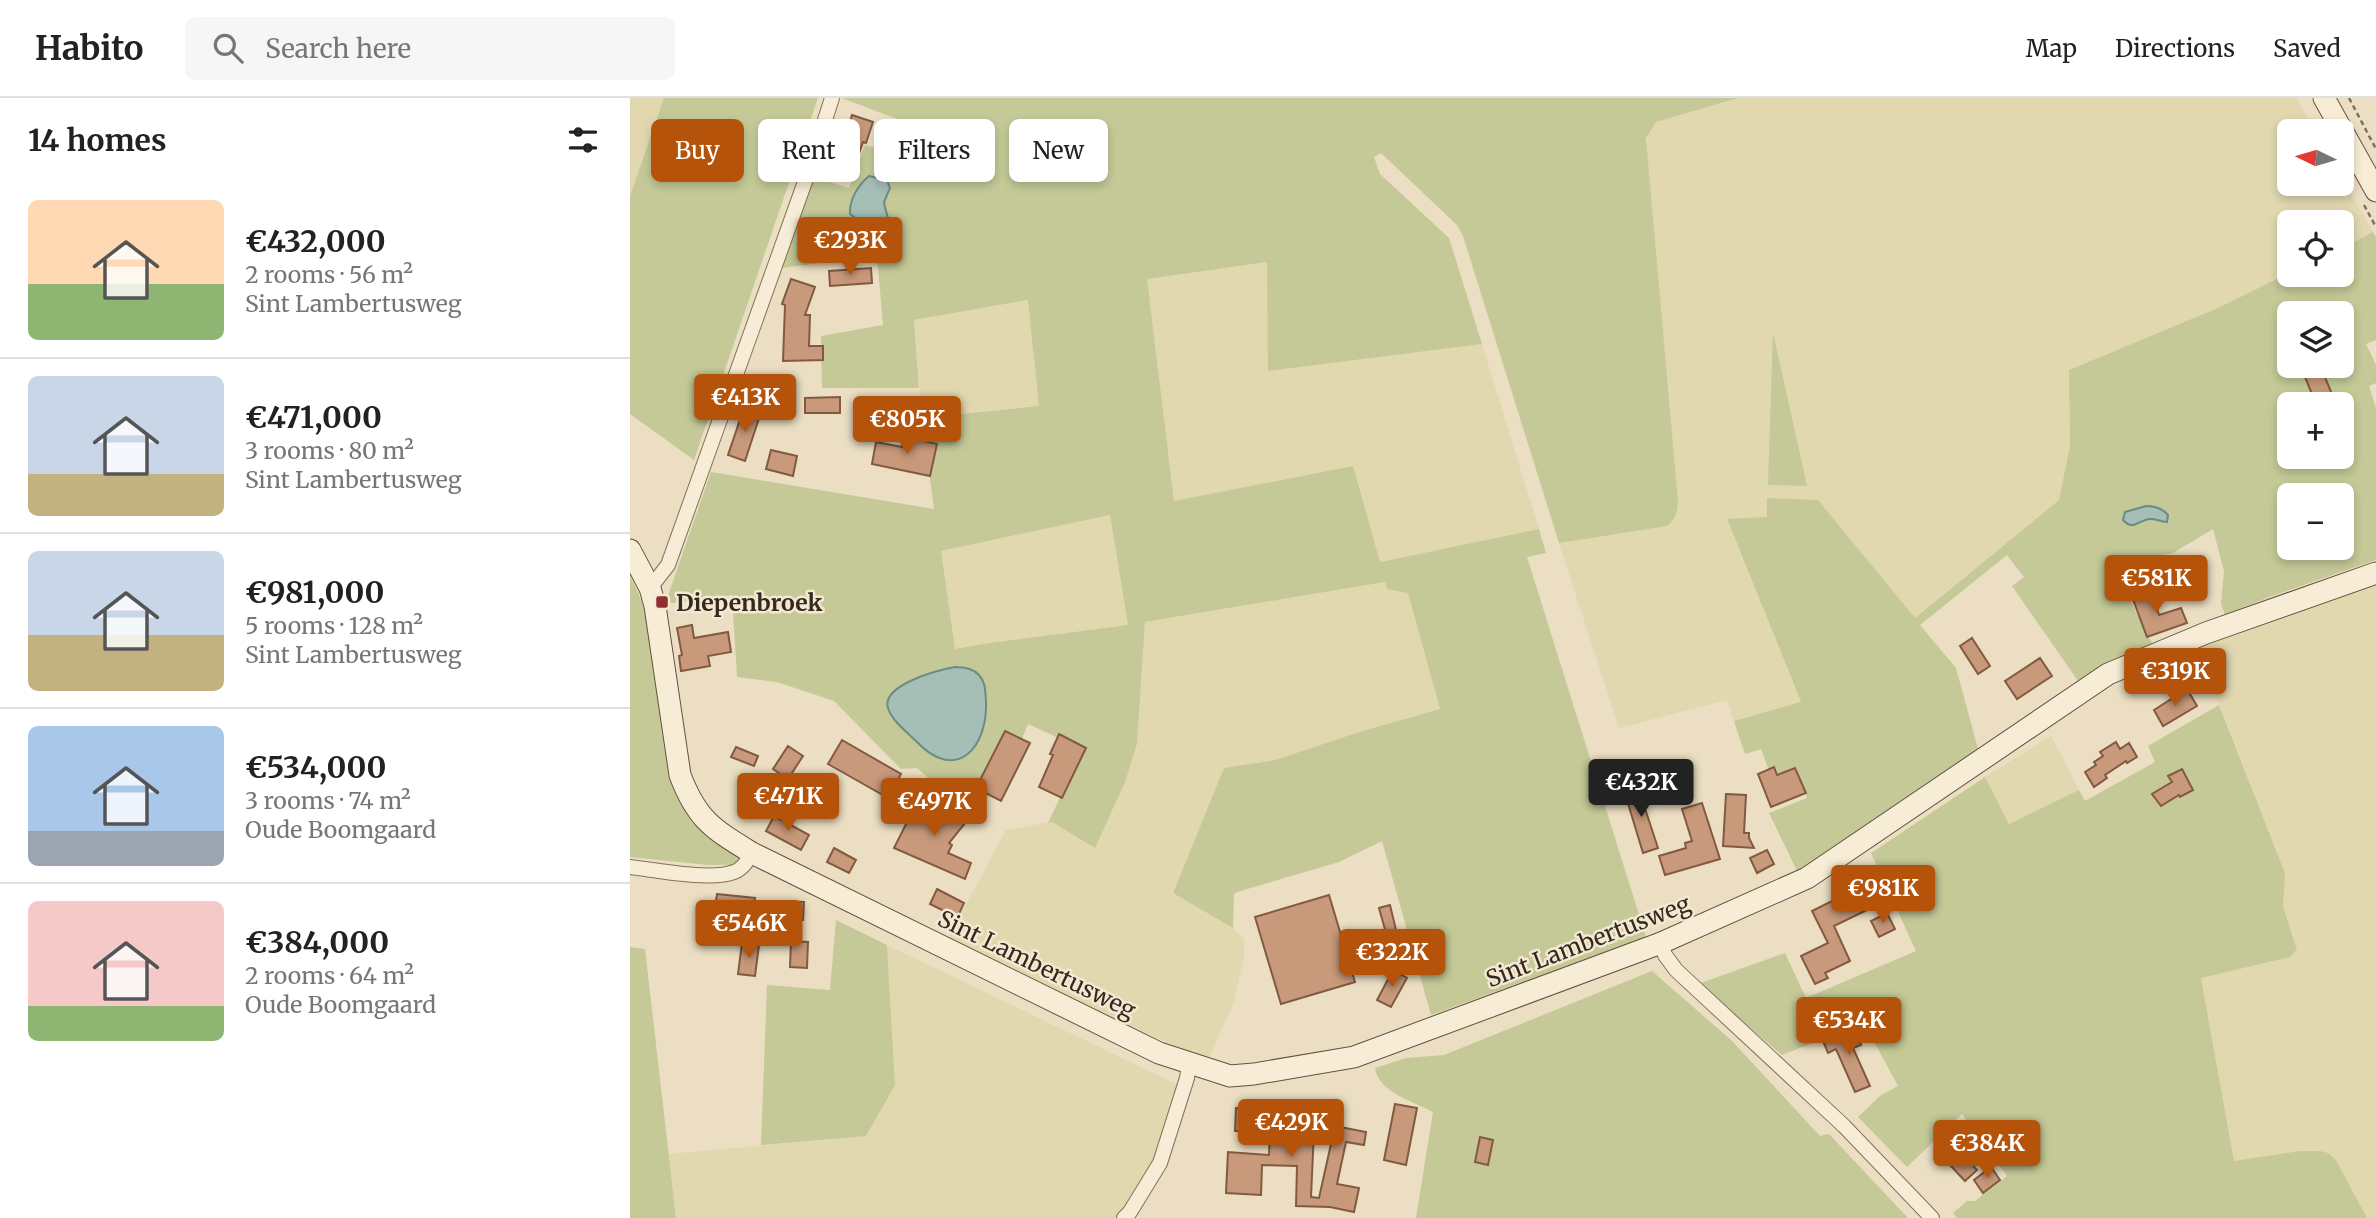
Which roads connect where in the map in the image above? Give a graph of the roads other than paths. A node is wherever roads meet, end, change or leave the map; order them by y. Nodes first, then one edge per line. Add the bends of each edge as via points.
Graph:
1 (832, 98) edge
2 (2323, 98) edge
3 (2376, 191) edge
4 (630, 550) edge
5 (2376, 573) edge
6 (650, 588) junction
7 (752, 853) junction
8 (630, 867) edge
9 (1661, 943) junction
10 (1189, 1064) junction
11 (1124, 1218) edge
12 (1933, 1218) edge

1 - 6 street via 668,565
2 - 3 street
4 - 6 street, Sint Lambertusweg
5 - 9 street, Sint Lambertusweg via 2206,633 2108,674 1807,878
6 - 7 street, Sint Lambertusweg via 680,775 689,800 718,832
7 - 8 street via 735,872 713,876
7 - 10 street, Sint Lambertusweg
9 - 10 street, Sint Lambertusweg via 1354,1057 1230,1076
9 - 12 street via 1676,970 1844,1126
10 - 11 street via 1160,1163

